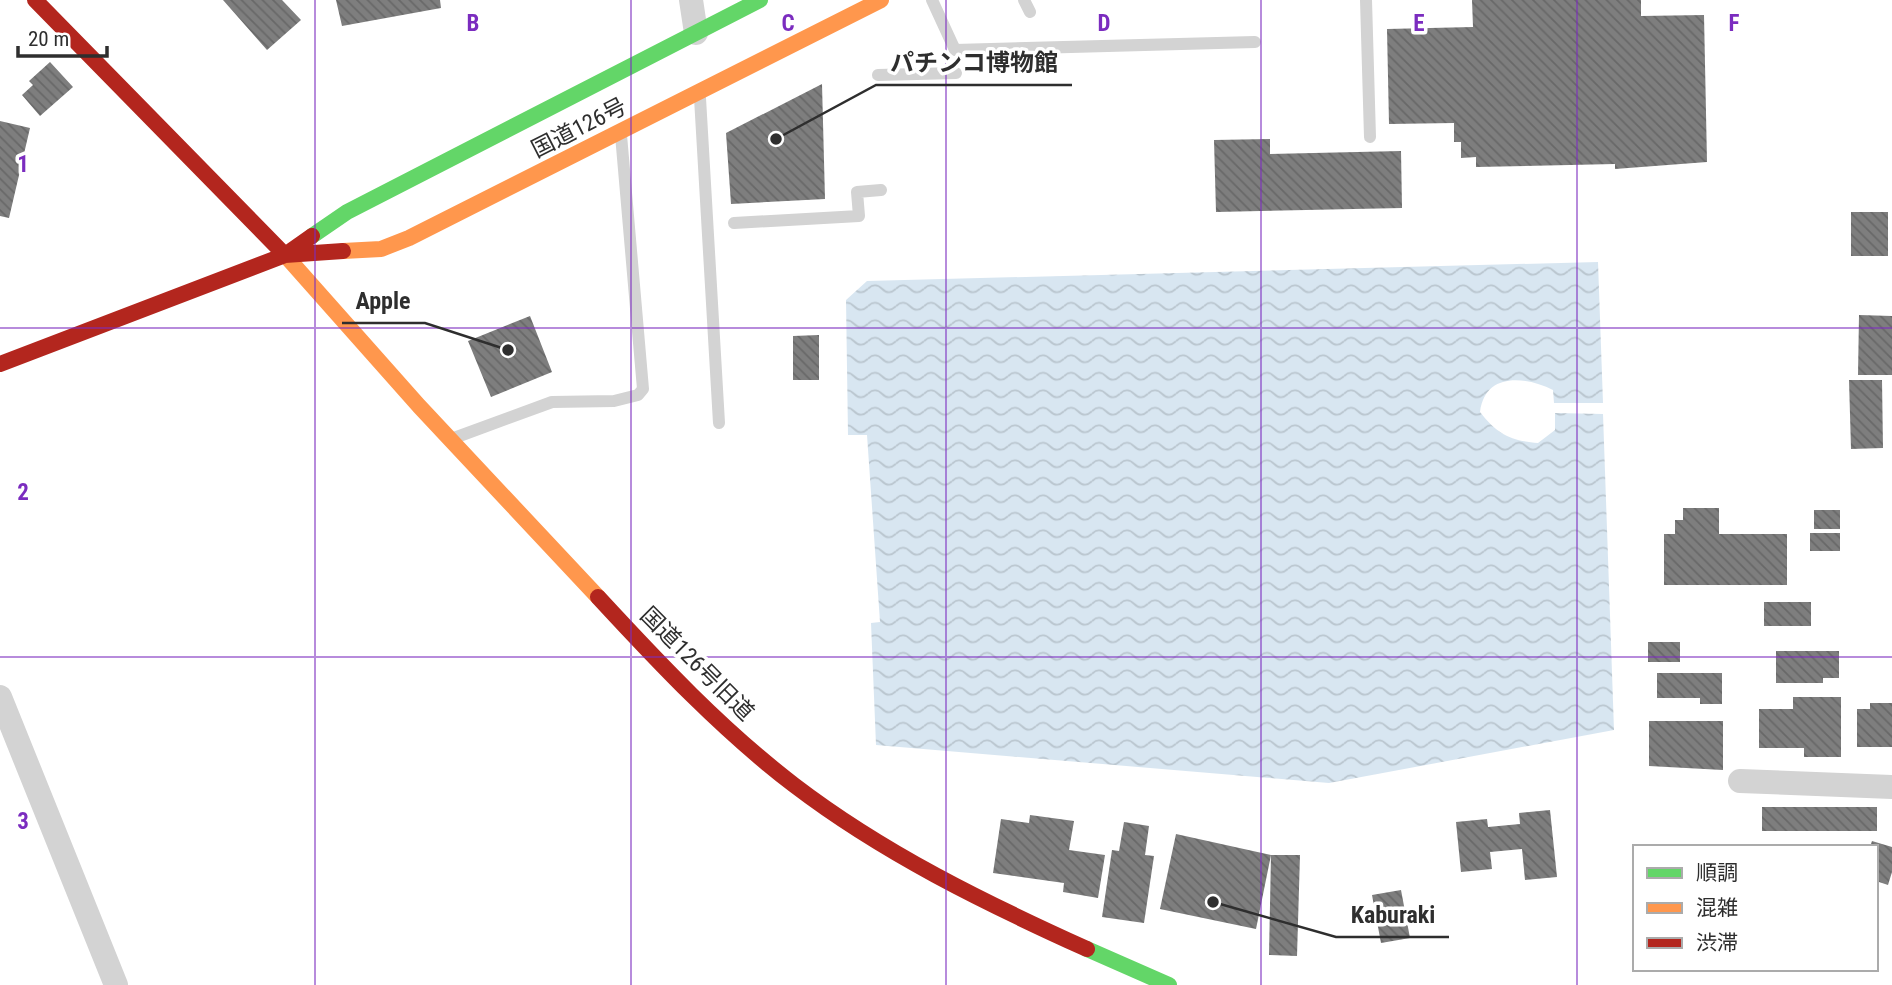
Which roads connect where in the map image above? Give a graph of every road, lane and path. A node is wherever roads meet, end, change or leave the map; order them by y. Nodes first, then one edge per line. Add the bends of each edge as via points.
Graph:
1 (35, 0) edge
2 (691, 0) edge
3 (760, 0) edge
4 (881, 0) edge
5 (932, 0) edge
6 (1366, 0) edge
7 (696, 33) junction
8 (1255, 42) dead end
9 (956, 72) dead end
10 (878, 75) dead end
11 (700, 91) junction
12 (621, 133) junction
13 (1370, 137) dead end
14 (881, 190) dead end
15 (734, 223) dead end
16 (285, 255) junction
17 (0, 365) edge
18 (719, 423) dead end
19 (450, 439) junction
20 (0, 697) edge
21 (1740, 781) dead end
22 (1892, 787) edge
23 (116, 985) edge
24 (1169, 985) edge

1 - 16 main road
2 - 7 street
3 - 7 main road, 国道126号
4 - 11 main road, 国道126号
5 - 8 lane via 956,50
6 - 13 lane
7 - 16 main road, 国道126号 via 347,212
9 - 10 lane
11 - 12 main road, 国道126号
11 - 18 lane
12 - 16 main road, 国道126号 via 381,249
12 - 19 lane via 643,389 638,395 614,401 552,402
14 - 15 lane via 857,191 859,216
16 - 17 main road, 国道126号
16 - 19 main road, 国道126号旧道
19 - 24 main road, 国道126号旧道 via 728,731 796,786 973,897
20 - 23 street
21 - 22 street

